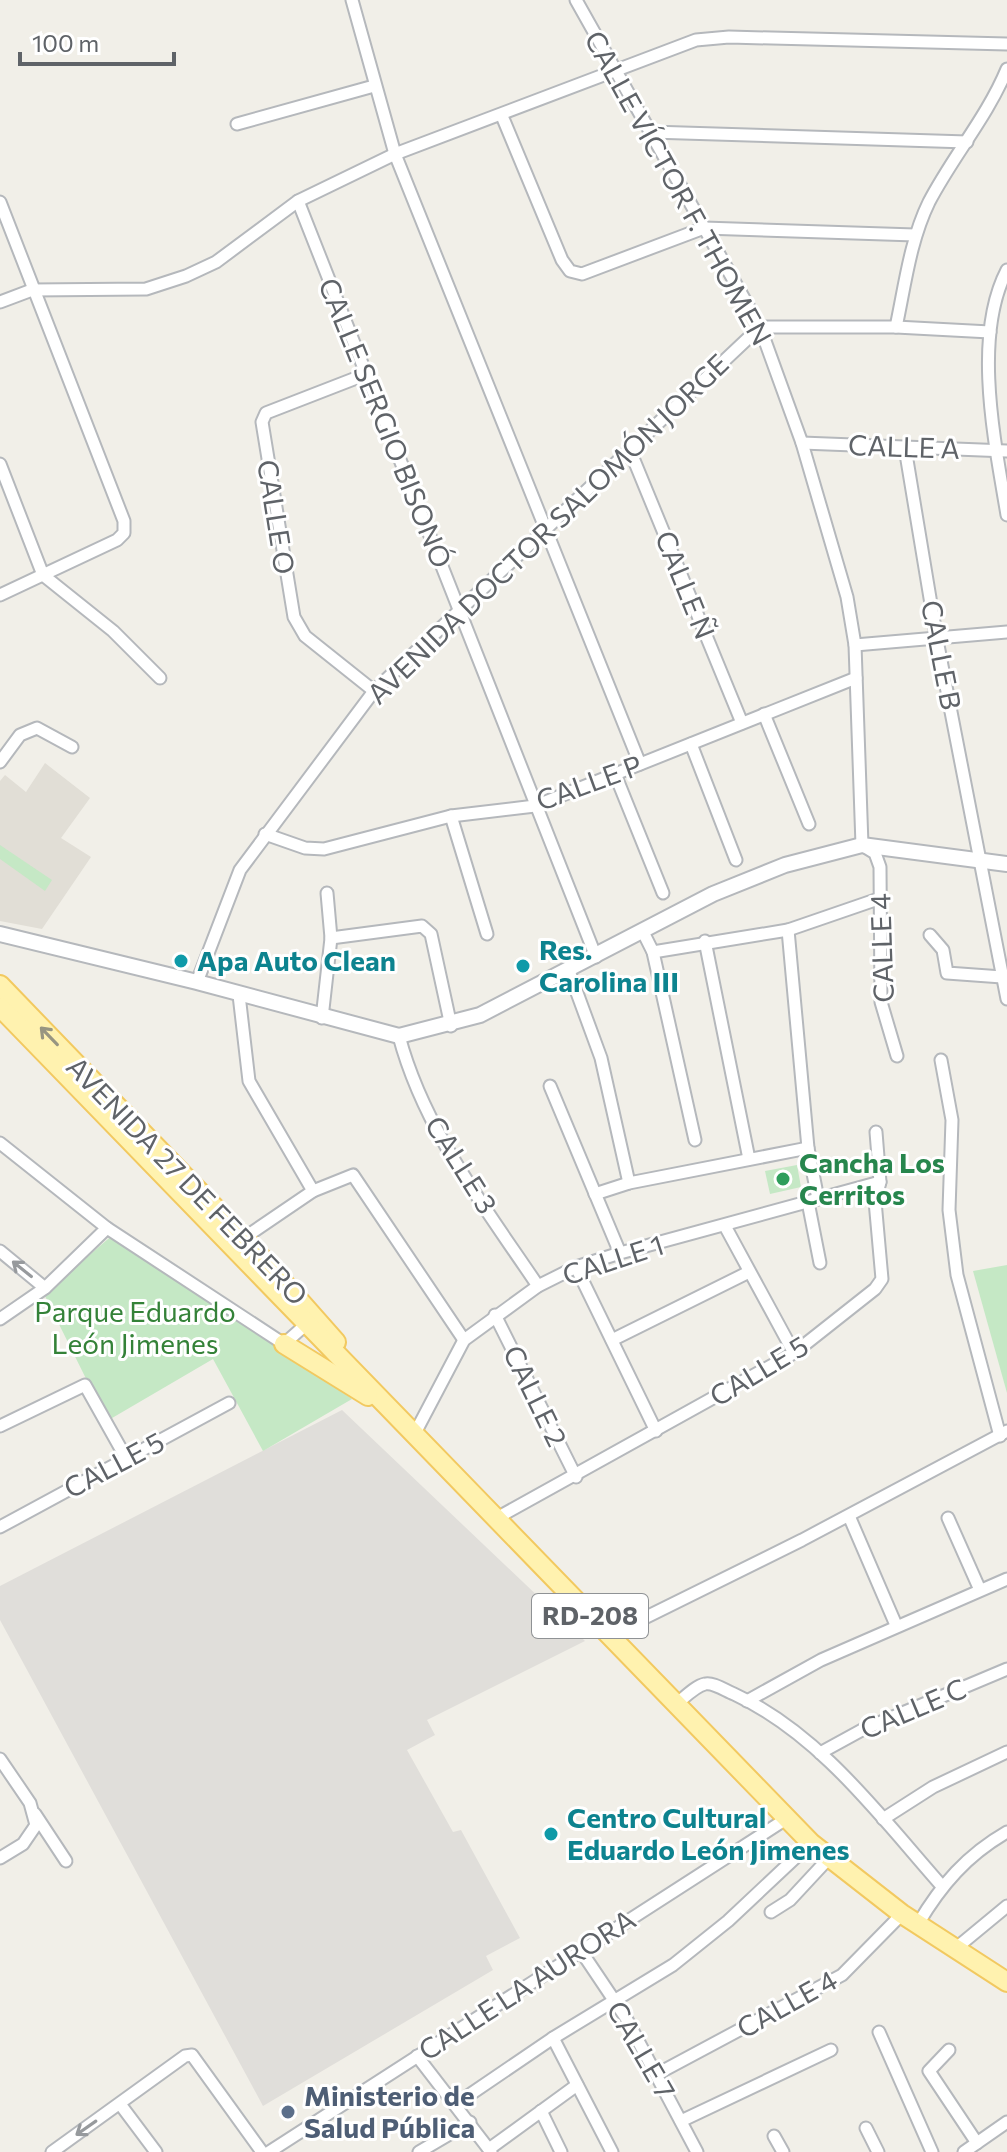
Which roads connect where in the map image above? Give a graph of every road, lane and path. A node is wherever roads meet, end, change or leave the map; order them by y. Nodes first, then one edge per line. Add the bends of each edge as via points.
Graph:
1 (352, 0) edge
2 (576, 0) edge
3 (1007, 44) edge
4 (1007, 69) edge
5 (615, 70) junction
6 (374, 86) junction
7 (502, 116) junction
8 (237, 124) dead end
9 (651, 132) junction
10 (967, 142) junction
11 (395, 154) junction
12 (298, 201) junction
13 (0, 202) edge
14 (704, 228) junction
15 (915, 235) junction
16 (1007, 270) edge
17 (32, 290) junction
18 (0, 302) edge
19 (760, 327) junction
20 (896, 327) junction
21 (990, 332) junction
22 (364, 375) junction
23 (802, 443) junction
24 (629, 448) junction
25 (905, 448) junction
26 (1002, 451) edge
27 (0, 464) edge
28 (1007, 515) edge
29 (544, 528) junction
30 (43, 575) junction
31 (0, 595) edge
32 (459, 607) junction
33 (1007, 632) edge
34 (937, 640) junction
35 (855, 645) junction
36 (160, 678) dead end
37 (856, 678) junction
38 (374, 691) junction
39 (764, 714) junction
40 (742, 723) junction
41 (691, 744) junction
42 (72, 747) dead end
43 (0, 762) edge
44 (640, 764) junction
45 (615, 774) junction
46 (535, 806) junction
47 (451, 816) junction
48 (809, 824) dead end
49 (265, 834) junction
50 (862, 845) junction
51 (736, 860) dead end
52 (982, 862) junction
53 (1007, 864) edge
54 (327, 893) dead end
55 (663, 893) dead end
56 (881, 898) junction
57 (788, 930) junction
58 (643, 932) junction
59 (0, 934) edge
60 (487, 934) dead end
61 (930, 935) dead end
62 (331, 938) junction
63 (705, 941) junction
64 (653, 952) junction
65 (596, 957) junction
66 (569, 971) junction
67 (197, 982) junction
68 (0, 985) edge
69 (1005, 989) edge
70 (239, 995) junction
71 (0, 1007) edge
72 (322, 1018) junction
73 (451, 1026) junction
74 (399, 1036) junction
75 (897, 1056) dead end
76 (941, 1060) dead end
77 (550, 1086) dead end
78 (876, 1132) dead end
79 (695, 1140) dead end
80 (0, 1143) edge
81 (808, 1148) junction
82 (749, 1159) junction
83 (880, 1182) junction
84 (629, 1183) junction
85 (313, 1191) junction
86 (595, 1194) junction
87 (813, 1201) junction
88 (725, 1226) junction
89 (107, 1228) junction
90 (244, 1238) junction
91 (0, 1251) edge
92 (620, 1253) junction
93 (820, 1263) dead end
94 (576, 1267) junction
95 (749, 1272) junction
96 (538, 1286) junction
97 (45, 1288) junction
98 (495, 1315) junction
99 (0, 1319) edge
100 (310, 1320) junction
101 (464, 1340) junction
102 (612, 1340) junction
103 (284, 1344) junction
104 (794, 1353) junction
105 (229, 1403) dead end
106 (394, 1413) junction
107 (0, 1426) edge
108 (656, 1431) junction
109 (1003, 1434) edge
110 (414, 1435) junction
111 (126, 1458) junction
112 (576, 1477) junction
113 (849, 1516) junction
114 (948, 1518) dead end
115 (495, 1519) junction
116 (0, 1527) edge
117 (1007, 1579) edge
118 (980, 1590) junction
119 (896, 1625) junction
120 (610, 1635) junction
121 (1007, 1669) edge
122 (747, 1701) junction
123 (675, 1705) junction
124 (1007, 1752) edge
125 (820, 1753) junction
126 (0, 1759) edge
127 (35, 1819) junction
128 (786, 1819) junction
129 (883, 1819) junction
130 (1007, 1832) edge
131 (811, 1843) junction
132 (0, 1858) edge
133 (829, 1858) junction
134 (66, 1861) dead end
135 (941, 1885) junction
136 (1007, 1906) edge
137 (771, 1912) dead end
138 (910, 1919) junction
139 (955, 1949) junction
140 (581, 1951) junction
141 (1007, 1982) edge
142 (613, 1999) junction
143 (879, 2032) dead end
144 (553, 2038) junction
145 (831, 2050) dead end
146 (949, 2050) dead end
147 (417, 2056) junction
148 (657, 2074) junction
149 (577, 2085) junction
150 (120, 2104) junction
151 (456, 2104) junction
152 (541, 2111) junction
153 (681, 2121) junction
154 (470, 2122) junction
155 (1007, 2122) edge
156 (866, 2128) dead end
157 (774, 2136) dead end
158 (977, 2143) junction
159 (490, 2150) edge
160 (52, 2152) edge
161 (156, 2152) edge
162 (262, 2152) edge
163 (269, 2152) edge
164 (419, 2152) edge
165 (561, 2152) edge
166 (612, 2152) edge
167 (697, 2152) edge
168 (783, 2152) edge
169 (878, 2152) edge
170 (932, 2152) edge
171 (964, 2152) edge

1 - 6 street
2 - 5 street, CALLE VÍCTOR F. THOMEN
3 - 5 street via 729,37 688,43
4 - 10 street
5 - 7 street
5 - 9 street, CALLE VÍCTOR F. THOMEN
6 - 8 street
6 - 11 street
7 - 11 street
7 - 14 street via 570,271 582,274
9 - 10 street
9 - 14 street, CALLE VÍCTOR F. THOMEN
10 - 15 street
11 - 12 street
11 - 29 street
12 - 17 street via 216,262 186,276 146,289
12 - 22 street, CALLE SERGIO BISONÓ
13 - 17 street
14 - 15 street
14 - 19 street, CALLE VÍCTOR F. THOMEN
15 - 20 street
16 - 21 street
17 - 18 street
17 - 30 street via 124,521 124,533 117,540
19 - 20 street
19 - 23 street, CALLE VÍCTOR F. THOMEN
19 - 24 street, AVENIDA DOCTOR SALOMÓN JORGE
20 - 21 street
21 - 26 street
22 - 32 street, CALLE SERGIO BISONÓ
22 - 38 street, CALLE O via 266,413 262,422 294,617 305,636
23 - 25 street, CALLE A
23 - 35 street, CALLE VÍCTOR F. THOMEN via 843,575
24 - 29 street, AVENIDA DOCTOR SALOMÓN JORGE
24 - 40 street, CALLE Ñ
25 - 26 street, CALLE A
25 - 34 street, CALLE B
26 - 28 street
27 - 30 street
29 - 32 street, AVENIDA DOCTOR SALOMÓN JORGE
29 - 44 street
30 - 31 street
30 - 36 street via 113,631
32 - 38 street, AVENIDA DOCTOR SALOMÓN JORGE
32 - 46 street, CALLE SERGIO BISONÓ
33 - 34 street
34 - 35 street
34 - 52 street, CALLE B
35 - 37 street, CALLE VÍCTOR F. THOMEN
37 - 39 street, CALLE P
37 - 50 street, CALLE VÍCTOR F. THOMEN
38 - 49 street, AVENIDA DOCTOR SALOMÓN JORGE
39 - 40 street, CALLE P
39 - 48 street
40 - 41 street, CALLE P
41 - 44 street, CALLE P
41 - 51 street
42 - 43 street via 37,728 20,735
44 - 45 street, CALLE P
45 - 46 street, CALLE P
45 - 55 street
46 - 47 street, CALLE P
46 - 65 street, CALLE SERGIO BISONÓ
47 - 49 street, CALLE P via 324,849
47 - 60 street
49 - 67 street, AVENIDA DOCTOR SALOMÓN JORGE via 240,870
50 - 52 street
50 - 56 street, CALLE 4 via 878,860
50 - 58 street via 785,865 713,894
52 - 53 street
52 - 69 street, CALLE B
54 - 62 street
56 - 57 street
56 - 75 street, CALLE 4 via 881,1002
57 - 63 street
57 - 81 street
58 - 64 street
58 - 65 street
59 - 67 street
61 - 69 street via 943,950 947,973
62 - 72 street
62 - 73 street via 427,928
63 - 64 street
63 - 82 street
64 - 79 street
65 - 66 street
66 - 73 street
66 - 84 street via 601,1058
67 - 70 street
90 -> 68 main road, AVENIDA 27 DE FEBRERO / RD-208
70 - 72 street
70 - 85 street via 249,1081
71 - 100 main road, AVENIDA 27 DE FEBRERO / RD-208
72 - 74 street
73 - 74 street
74 - 96 street, CALLE 3 via 407,1067 449,1153
76 - 109 street via 952,1120 949,1210 957,1275
77 - 86 street
78 - 83 street, CALLE 5
80 - 89 street
81 - 82 street
81 - 87 street
82 - 84 street
83 - 87 street, CALLE 1
83 - 104 street, CALLE 5 via 875,1201 882,1279
84 - 86 street
85 - 90 street
85 - 101 street via 347,1175 358,1178
86 - 92 street
87 - 88 street, CALLE 1
87 - 93 street
88 - 92 street, CALLE 1
88 - 95 street
89 - 97 street
89 - 103 street
90 - 100 main road, AVENIDA 27 DE FEBRERO / RD-208
97 -> 91 street
92 - 94 street, CALLE 1
94 - 96 street, CALLE 1
94 - 102 street
95 - 102 street
95 - 104 street
96 - 98 street, CALLE 1
97 - 99 street
98 - 101 street, CALLE 1
98 - 112 street, CALLE 2
100 - 103 street
100 - 106 main road, AVENIDA 27 DE FEBRERO / RD-208
101 - 110 street, CALLE 1
102 - 108 street
103 - 106 main road
104 - 108 street, CALLE 5
105 - 111 street, CALLE 5
106 - 110 main road, AVENIDA 27 DE FEBRERO / RD-208
107 - 111 street via 85,1385
108 - 112 street, CALLE 5
109 - 113 street
110 - 115 main road, AVENIDA 27 DE FEBRERO / RD-208
111 - 116 street, CALLE 5
112 - 115 street, CALLE 5
113 - 119 street
113 - 120 street
114 - 118 street
115 - 120 main road, AVENIDA 27 DE FEBRERO / RD-208
117 - 118 street
118 - 119 street
119 - 122 street
120 - 123 main road, AVENIDA 27 DE FEBRERO / RD-208
121 - 125 street, CALLE C
122 - 123 street via 706,1684
122 - 125 street
123 - 128 main road, AVENIDA 27 DE FEBRERO / RD-208
124 - 129 street via 933,1787
125 - 129 street
126 - 127 street
127 - 132 street via 23,1844
127 - 134 street
128 - 131 main road, AVENIDA 27 DE FEBRERO / RD-208
128 - 140 street, CALLE LA AURORA
129 - 135 street
130 - 135 street, CALLE 4 via 979,1849
131 - 133 main road, AVENIDA 27 DE FEBRERO / RD-208
131 - 142 street via 682,1958
133 - 137 street via 793,1897
133 - 138 main road, AVENIDA 27 DE FEBRERO / RD-208
135 - 138 street, CALLE 4
136 - 139 street
138 - 139 main road, AVENIDA 27 DE FEBRERO / RD-208
138 - 148 street, CALLE 4 via 842,1975
139 - 141 main road, AVENIDA 27 DE FEBRERO / RD-208
140 - 142 street, CALLE 7
140 - 147 street, CALLE LA AURORA
142 - 144 street
142 - 148 street, CALLE 7
143 - 170 street
144 - 149 street
144 - 151 street
145 - 153 street
146 - 158 street via 929,2071
147 - 151 street
147 - 163 street, CALLE LA AURORA
148 - 153 street, CALLE 7
149 - 152 street
149 - 166 street
150 -> 160 street
150 - 161 street
150 - 162 street via 192,2055
151 - 154 street
152 - 159 street
152 - 165 street
153 - 167 street, CALLE 7
154 - 159 street
154 - 164 street
155 - 158 street
156 - 169 street
157 - 168 street
158 - 171 street

